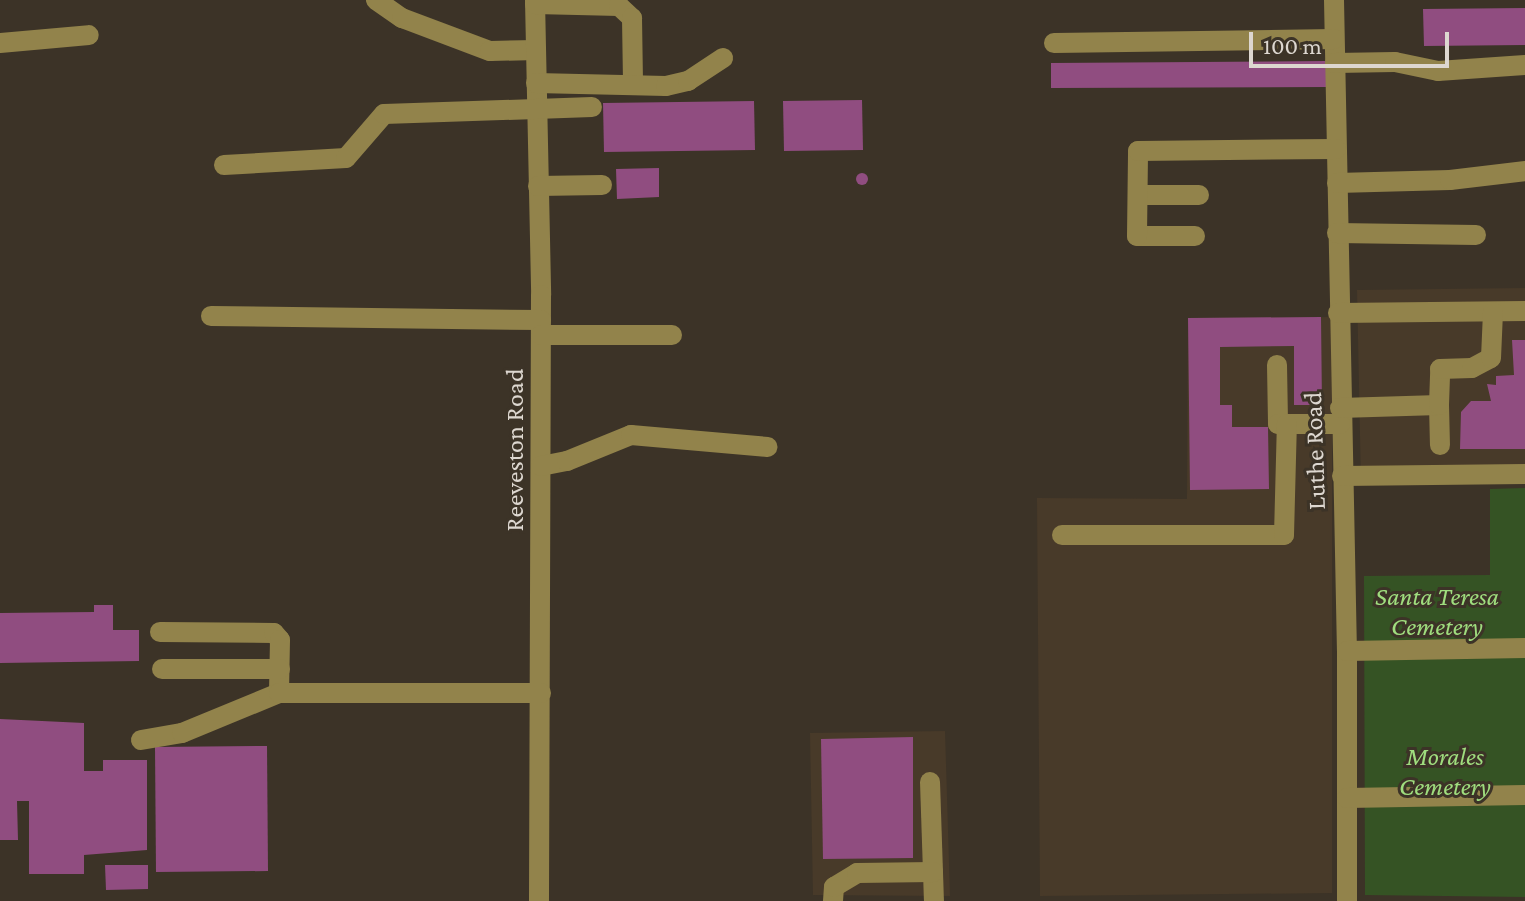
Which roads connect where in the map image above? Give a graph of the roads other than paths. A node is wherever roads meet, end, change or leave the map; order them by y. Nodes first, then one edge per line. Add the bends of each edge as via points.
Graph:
1 (376, 0) edge
2 (1334, 0) edge
3 (535, 2) edge
4 (89, 35) dead end
5 (1334, 39) junction
6 (0, 43) edge
7 (1054, 43) dead end
8 (536, 50) junction
9 (723, 58) dead end
10 (1335, 63) junction
11 (1525, 65) edge
12 (536, 83) junction
13 (633, 84) junction
14 (592, 107) dead end
15 (536, 109) junction
16 (1336, 149) junction
17 (224, 165) dead end
18 (1525, 171) edge
19 (1337, 183) junction
20 (602, 185) dead end
21 (538, 186) junction
22 (1138, 195) junction
23 (1199, 195) dead end
24 (1337, 233) junction
25 (1476, 235) dead end
26 (1195, 236) dead end
27 (1525, 311) edge
28 (1493, 312) junction
29 (1338, 313) junction
30 (211, 316) dead end
31 (541, 327) junction
32 (672, 335) dead end
33 (1277, 365) dead end
34 (1439, 405) junction
35 (1340, 416) junction
36 (1287, 424) junction
37 (1440, 445) dead end
38 (767, 447) dead end
39 (541, 466) junction
40 (1525, 474) edge
41 (1342, 476) junction
42 (1062, 535) dead end
43 (160, 632) dead end
44 (1525, 648) edge
45 (1347, 651) junction
46 (162, 669) dead end
47 (280, 669) junction
48 (279, 693) junction
49 (541, 693) junction
50 (141, 740) dead end
51 (930, 782) dead end
52 (1525, 795) edge
53 (1347, 798) junction
54 (933, 872) junction
55 (539, 901) edge
56 (833, 901) edge
57 (934, 901) edge
58 (1347, 901) edge

1 - 8 street via 402,18 490,51
2 - 5 street, Luthe Road
3 - 8 street, Reeveston Road
3 - 13 street via 619,6 632,18
4 - 6 street
5 - 7 street
5 - 10 street, Luthe Road
8 - 12 street, Reeveston Road
9 - 13 street via 688,81
10 - 11 street via 1395,62 1438,71
10 - 16 street, Luthe Road
12 - 13 street
12 - 15 street, Reeveston Road
14 - 15 street
15 - 17 street via 384,114 346,158
15 - 21 street, Reeveston Road
16 - 19 street, Luthe Road
16 - 22 street via 1138,151
18 - 19 street via 1450,180
19 - 24 street, Luthe Road
20 - 21 street
21 - 31 street, Reeveston Road
22 - 23 street
22 - 26 street via 1137,236
24 - 25 street
24 - 29 street, Luthe Road
27 - 28 street
28 - 29 street
28 - 34 street via 1491,358 1472,368 1440,369
29 - 35 street, Luthe Road
30 - 31 street
31 - 32 street
31 - 39 street, Reeveston Road
33 - 36 street via 1278,424
34 - 35 street
34 - 37 street
35 - 36 street
35 - 41 street, Luthe Road
36 - 42 street via 1284,535
38 - 39 street via 631,435
39 - 49 street, Reeveston Road
40 - 41 street
41 - 45 street, Luthe Road
43 - 47 street via 274,633 280,640
44 - 45 street
45 - 53 street, Luthe Road
46 - 47 street
47 - 48 street
48 - 49 street
48 - 50 street via 182,733
49 - 55 street, Reeveston Road
51 - 54 street
52 - 53 street
53 - 58 street, Luthe Road
54 - 56 street via 857,873 834,887
54 - 57 street

